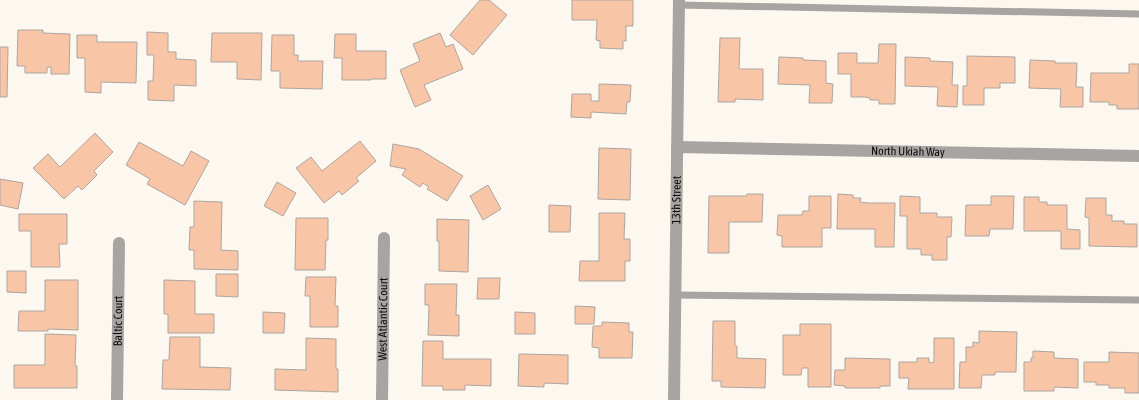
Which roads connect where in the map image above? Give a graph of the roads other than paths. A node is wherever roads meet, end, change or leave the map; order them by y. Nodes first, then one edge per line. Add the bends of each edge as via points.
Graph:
1 (679, 2) edge
2 (1139, 14) edge
3 (677, 147) junction
4 (1139, 156) edge
5 (384, 238) dead end
6 (119, 243) dead end
7 (675, 295) junction
8 (1139, 300) edge
9 (117, 400) edge
10 (382, 400) edge
11 (674, 400) edge

1 - 2 lane
1 - 3 street, 13th Street
3 - 4 street, North Ukiah Way
3 - 7 street, 13th Street
5 - 10 street, West Atlantic Court
6 - 9 street, Baltic Court
7 - 8 lane
7 - 11 street, 13th Street

